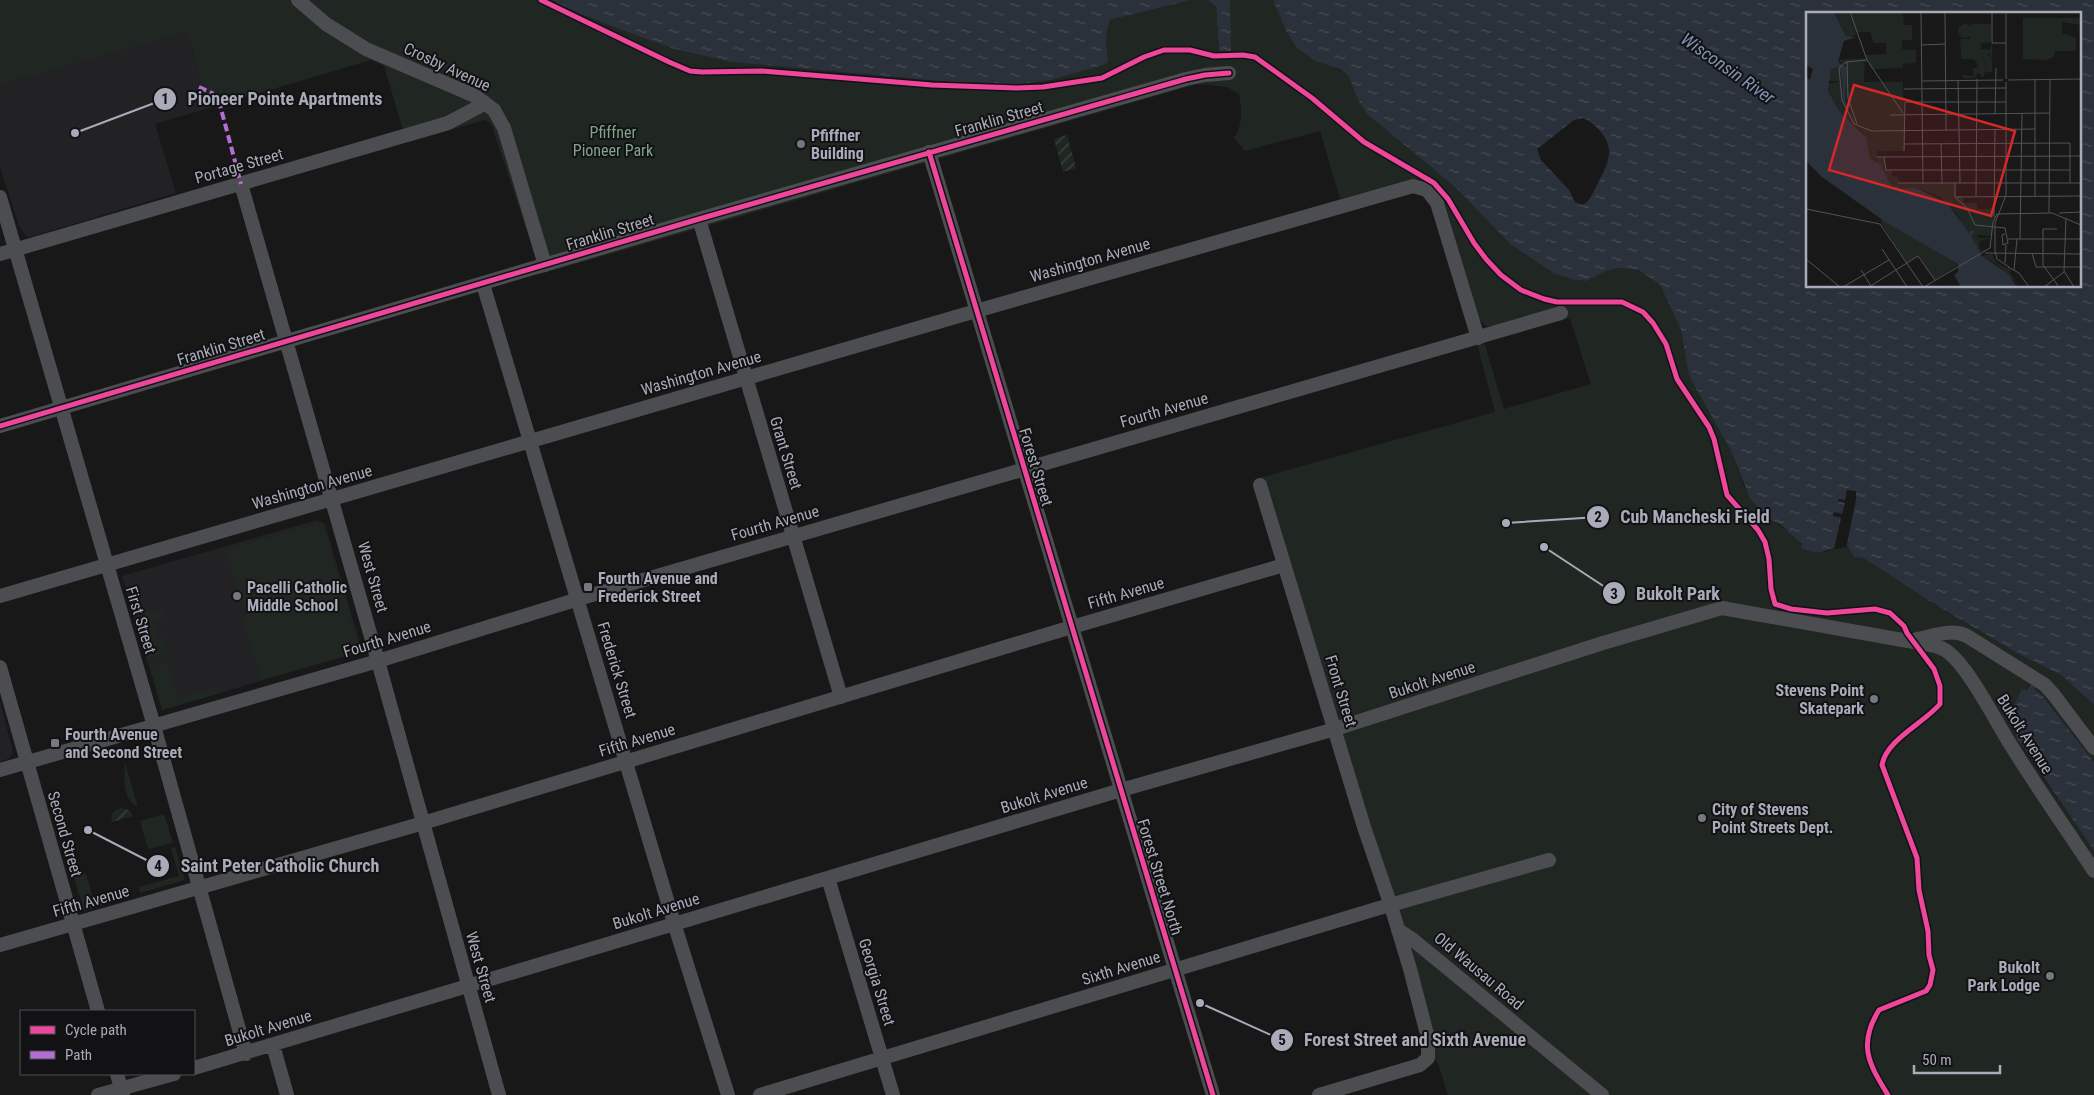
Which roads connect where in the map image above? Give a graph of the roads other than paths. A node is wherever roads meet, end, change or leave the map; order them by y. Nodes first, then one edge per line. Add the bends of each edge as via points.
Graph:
1 (298, 0) edge
2 (1229, 73) dead end
3 (484, 102) junction
4 (928, 152) junction
5 (241, 184) junction
6 (0, 197) edge
7 (699, 218) junction
8 (16, 249) junction
9 (0, 254) edge
10 (545, 265) junction
11 (483, 284) junction
12 (976, 311) junction
13 (1561, 314) dead end
14 (1478, 338) junction
15 (286, 340) junction
16 (746, 379) junction
17 (61, 407) junction
18 (0, 426) edge
19 (529, 441) junction
20 (1024, 470) junction
21 (1260, 485) dead end
22 (332, 499) junction
23 (793, 536) junction
24 (1284, 565) junction
25 (107, 566) junction
26 (0, 596) edge
27 (577, 600) junction
28 (1072, 627) junction
29 (1908, 641) junction
30 (378, 660) junction
31 (0, 667) edge
32 (841, 697) junction
33 (154, 726) junction
34 (1335, 728) junction
35 (2094, 748) edge
36 (27, 762) junction
37 (627, 762) junction
38 (0, 770) edge
39 (1120, 790) junction
40 (423, 824) junction
41 (1549, 860) dead end
42 (2094, 871) edge
43 (828, 878) junction
44 (200, 889) junction
45 (1391, 906) junction
46 (674, 923) junction
47 (72, 924) junction
48 (1398, 930) junction
49 (0, 945) edge
50 (1175, 970) junction
51 (469, 987) junction
52 (98, 1010) edge
53 (272, 1045) junction
54 (246, 1054) junction
55 (882, 1059) junction
56 (195, 1068) edge
57 (116, 1075) edge
58 (171, 1075) edge
59 (122, 1092) edge
60 (98, 1095) edge
61 (287, 1095) edge
62 (499, 1095) edge
63 (728, 1095) edge
64 (760, 1095) edge
65 (893, 1095) edge
66 (1214, 1095) edge
67 (1319, 1095) edge
68 (1602, 1095) edge

1 - 3 street, Crosby Avenue via 326,24 366,49
2 - 4 street, Franklin Street via 1205,74
3 - 5 street, Portage Street via 448,123
3 - 10 street, Crosby Avenue via 494,110 504,128
4 - 7 street, Franklin Street
4 - 12 street, Forest Street
5 - 8 street, Portage Street
5 - 15 street, West Street
6 - 8 street, First Street
7 - 10 street, Franklin Street
7 - 16 street, Grant Street
8 - 9 street, Portage Street
8 - 17 street, First Street
10 - 11 street, Franklin Street
11 - 15 street, Franklin Street
11 - 19 street, Frederick Street
12 - 14 street, Washington Avenue via 1413,186 1427,190 1437,203
12 - 16 street, Washington Avenue
12 - 20 street, Forest Street
13 - 14 street, Fourth Avenue
14 - 20 street, Fourth Avenue
15 - 17 street, Franklin Street
15 - 22 street, West Street
16 - 19 street, Washington Avenue
16 - 23 street, Grant Street
17 - 18 street, Franklin Street
17 - 25 street, First Street
19 - 22 street, Washington Avenue
19 - 27 street, Frederick Street
20 - 23 street, Fourth Avenue
20 - 28 street, Forest Street
21 - 24 street, Front Street
22 - 25 street, Washington Avenue
22 - 30 street, West Street
23 - 27 street, Fourth Avenue
23 - 32 street, Grant Street
24 - 28 street, Fifth Avenue
24 - 34 street, Front Street
25 - 26 street, Washington Avenue
25 - 33 street, First Street
27 - 30 street, Fourth Avenue
27 - 37 street, Frederick Street
28 - 32 street, Fifth Avenue
28 - 39 street, Forest Street
29 - 34 street, Bukolt Avenue via 1722,608
29 - 35 street, Bukolt Avenue via 1951,632 1967,636 2045,686
29 - 42 street, Bukolt Avenue via 1939,647 1956,659
30 - 33 street, Fourth Avenue
30 - 40 street, West Street
31 - 36 street, Second Street
32 - 37 street, Fifth Avenue
33 - 36 street, Fourth Avenue
33 - 44 street, First Street
34 - 39 street, Bukolt Avenue
34 - 45 street, Front Street
36 - 38 street, Fourth Avenue
36 - 47 street, Second Street
37 - 40 street, Fifth Avenue
37 - 46 street, Frederick Street
39 - 43 street, Bukolt Avenue
39 - 50 street, Forest Street North
40 - 44 street, Fifth Avenue
40 - 51 street, West Street
41 - 45 street, Sixth Avenue
43 - 46 street, Bukolt Avenue
43 - 55 street, Georgia Street
44 - 47 street, Fifth Avenue
44 - 54 street, First Street
45 - 48 street
45 - 50 street, Sixth Avenue
46 - 51 street, Bukolt Avenue
46 - 63 street, Frederick Street
47 - 49 street, Fifth Avenue
47 - 52 street, Second Street
48 - 67 street via 1426,1028 1428,1058 1420,1065
48 - 68 street, Old Wausau Road
50 - 55 street, Sixth Avenue
50 - 66 street
51 - 53 street, Bukolt Avenue
51 - 62 street, West Street
53 - 54 street, Bukolt Avenue
53 - 61 street
54 - 56 street, Bukolt Avenue
55 - 64 street, Sixth Avenue
55 - 65 street, Georgia Street
57 - 59 street
58 - 59 street
59 - 60 street

